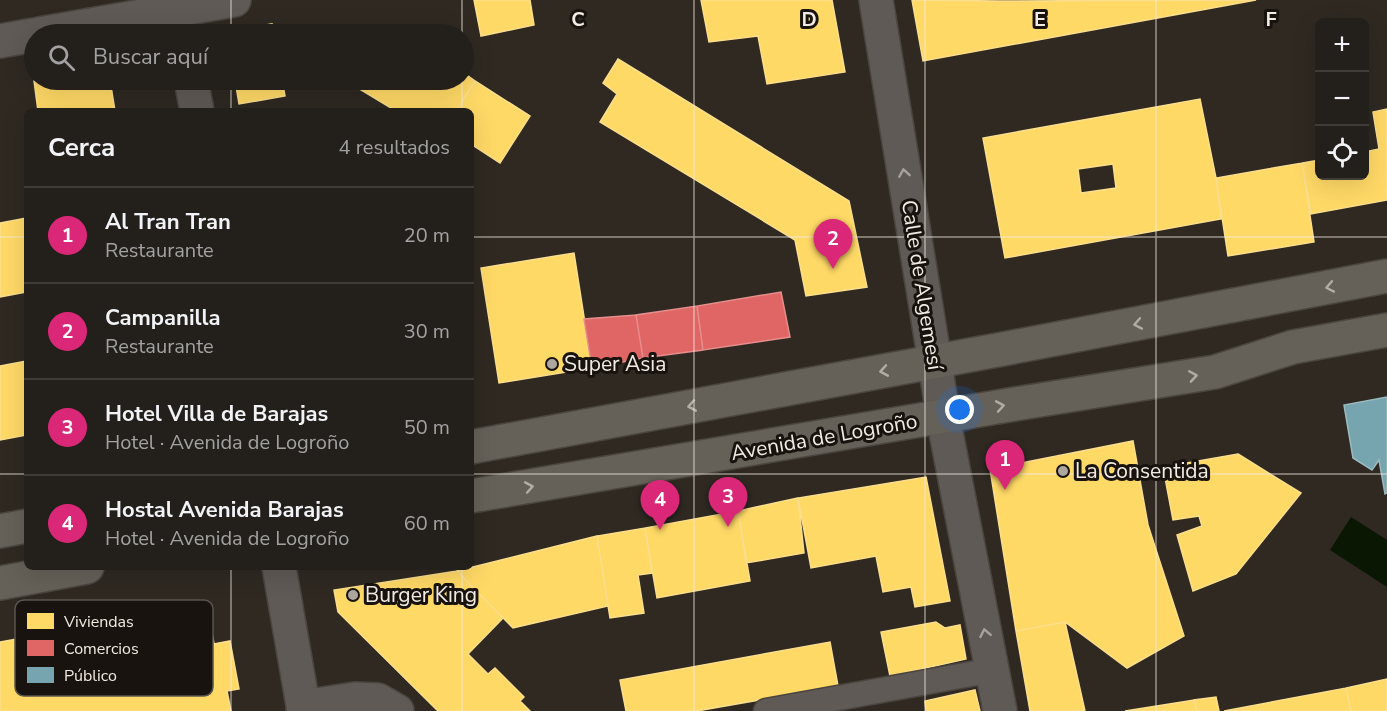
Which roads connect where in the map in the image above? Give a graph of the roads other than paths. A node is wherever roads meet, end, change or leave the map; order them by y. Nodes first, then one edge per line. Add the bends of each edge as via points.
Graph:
1 (234, 0) edge
2 (876, 0) edge
3 (181, 22) edge
4 (159, 24) edge
5 (24, 37) edge
6 (0, 41) edge
7 (193, 90) edge
8 (196, 108) edge
9 (1387, 276) edge
10 (1387, 330) edge
11 (935, 362) junction
12 (943, 417) junction
13 (474, 446) edge
14 (474, 495) edge
15 (24, 527) edge
16 (0, 531) edge
17 (71, 570) edge
18 (280, 570) edge
19 (0, 583) edge
20 (993, 670) junction
21 (303, 709) edge
22 (397, 711) edge
23 (766, 711) edge
24 (1000, 711) edge

1 - 3 street
11 -> 2 street, Calle de Algemesí
3 - 4 street
5 - 6 street
7 - 8 street
9 -> 11 main road
12 -> 10 main road, Avenida de Logroño via 1215,372 1293,347
11 - 12 street, Calle de Algemesí
11 -> 13 main road
14 -> 12 main road, Avenida de Logroño
20 -> 12 street, Calle de Algemesí
15 - 16 main road
17 - 19 main road
18 - 21 street
20 - 23 street
20 - 24 street, Calle de Algemesí
21 - 22 street via 355,699 378,700

